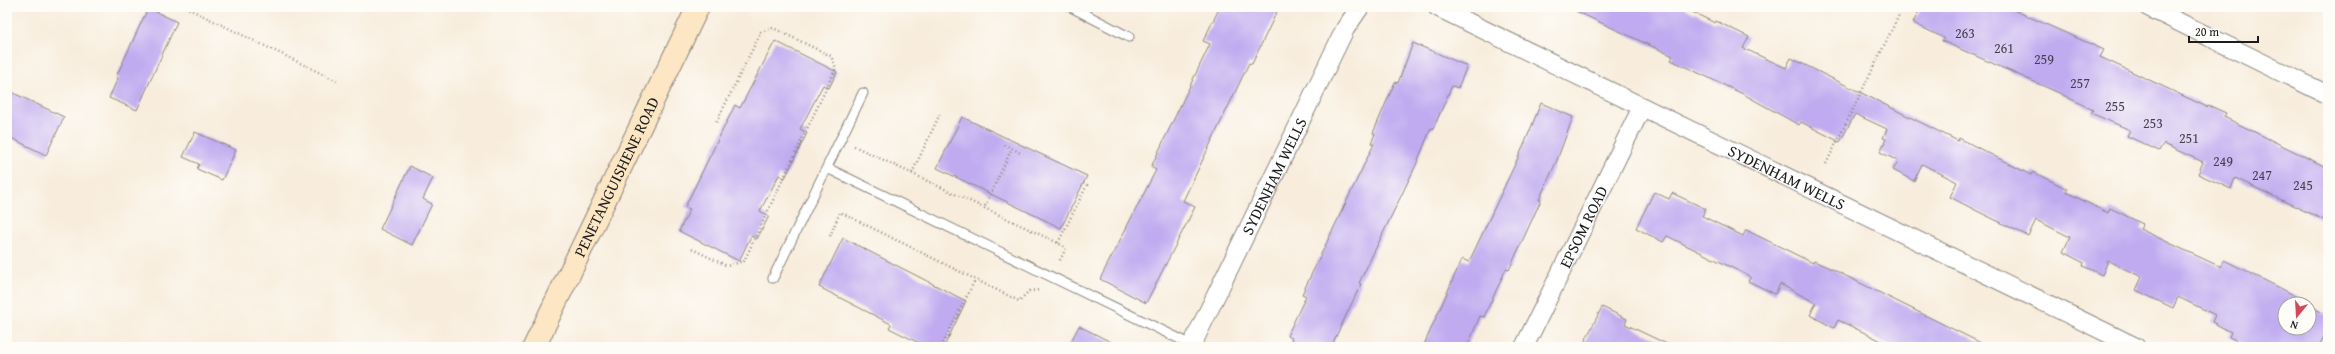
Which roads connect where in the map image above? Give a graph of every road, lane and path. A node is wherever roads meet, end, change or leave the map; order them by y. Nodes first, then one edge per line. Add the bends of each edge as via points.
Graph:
1 (185, 7) edge
2 (698, 7) edge
3 (1071, 7) edge
4 (1360, 7) edge
5 (1437, 7) edge
6 (1903, 7) edge
7 (2148, 7) edge
8 (1129, 37) dead end
9 (337, 81) dead end
10 (863, 93) dead end
11 (2328, 96) edge
12 (1642, 107) junction
13 (940, 114) dead end
14 (716, 123) dead end
15 (840, 139) junction
16 (1004, 145) dead end
17 (1012, 148) junction
18 (1020, 153) dead end
19 (1826, 164) dead end
20 (827, 168) junction
21 (912, 173) junction
22 (1081, 182) dead end
23 (985, 206) junction
24 (830, 236) dead end
25 (1058, 242) junction
26 (692, 249) dead end
27 (1052, 277) junction
28 (773, 278) dead end
29 (975, 280) junction
30 (1019, 301) dead end
31 (1192, 346) edge
32 (534, 347) edge
33 (941, 347) edge
34 (1524, 347) edge
35 (2136, 347) edge

1 - 9 path
2 - 32 main road, PENETANGUISHENE ROAD
3 - 8 lane
4 - 31 street, SYDENHAM WELLS via 1345,29
5 - 12 street, SYDENHAM WELLS
6 - 19 path
7 - 11 street
10 - 15 lane
12 - 34 street, EPSOM ROAD
12 - 35 street, SYDENHAM WELLS
13 - 21 path
14 - 26 path via 761,32 773,28 831,56 836,68 744,261 727,266
15 - 20 lane
15 - 21 path
16 - 17 path
17 - 18 path
17 - 23 path
20 - 27 lane
20 - 28 lane
21 - 23 path
22 - 25 path via 1087,185
23 - 25 path
24 - 29 path via 840,212
25 - 27 path via 1066,248
27 - 31 lane
29 - 30 path
29 - 33 path

